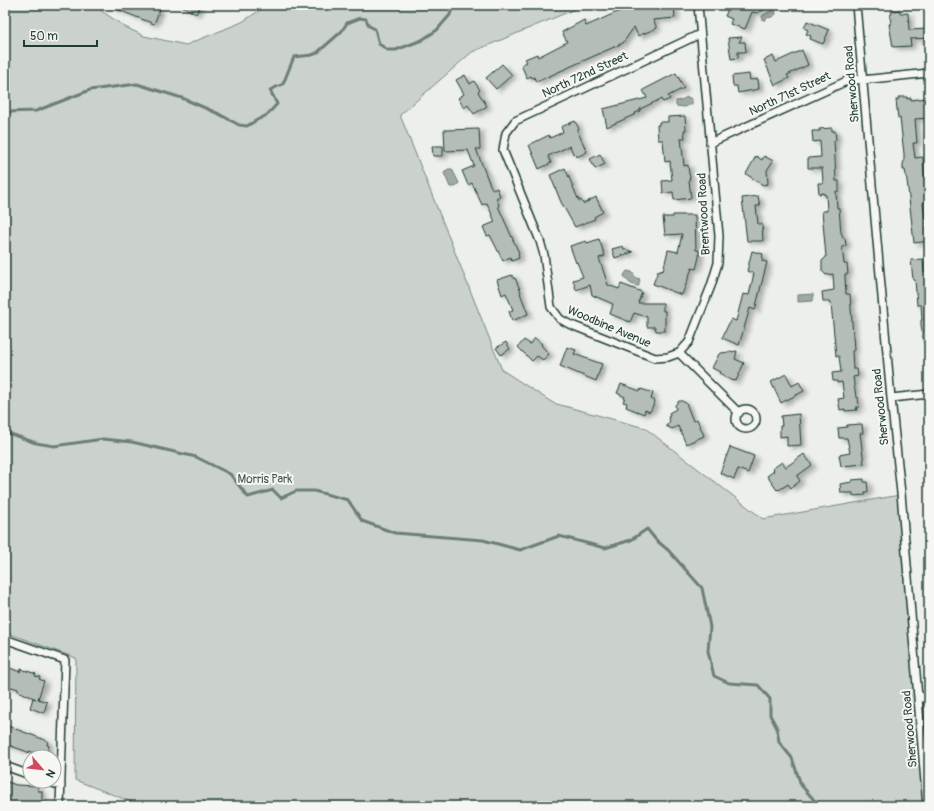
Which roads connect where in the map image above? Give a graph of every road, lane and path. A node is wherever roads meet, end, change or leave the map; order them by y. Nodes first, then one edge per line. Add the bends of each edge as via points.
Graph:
1 (698, 5) edge
2 (856, 5) edge
3 (700, 34) junction
4 (929, 73) edge
5 (862, 80) junction
6 (710, 143) junction
7 (504, 156) joint
8 (679, 353) junction
9 (929, 394) edge
10 (891, 398) junction
11 (738, 413) dead end
12 (5, 639) edge
13 (918, 694) junction
14 (929, 702) edge
15 (62, 754) edge
16 (5, 766) edge
17 (22, 772) edge
18 (61, 789) edge
19 (60, 806) edge
20 (927, 806) edge

1 - 3 street, Brentwood Road
2 - 5 street, Sherwood Road
3 - 6 street, Brentwood Road
3 - 7 street, North 72nd Street via 515,121 506,133 502,150
4 - 5 street, North 71st Street
5 - 6 street, North 71st Street via 851,79
5 - 10 street, Sherwood Road
6 - 8 street, Brentwood Road via 719,236 718,263 712,286 689,342
7 - 8 street, Woodbine Avenue via 540,241 551,307 560,319 655,358
8 - 11 street
9 - 10 street
10 - 13 street, Sherwood Road
12 - 15 street via 65,660
13 - 14 street
13 - 20 street, Sherwood Road
16 - 17 street
18 - 19 street

